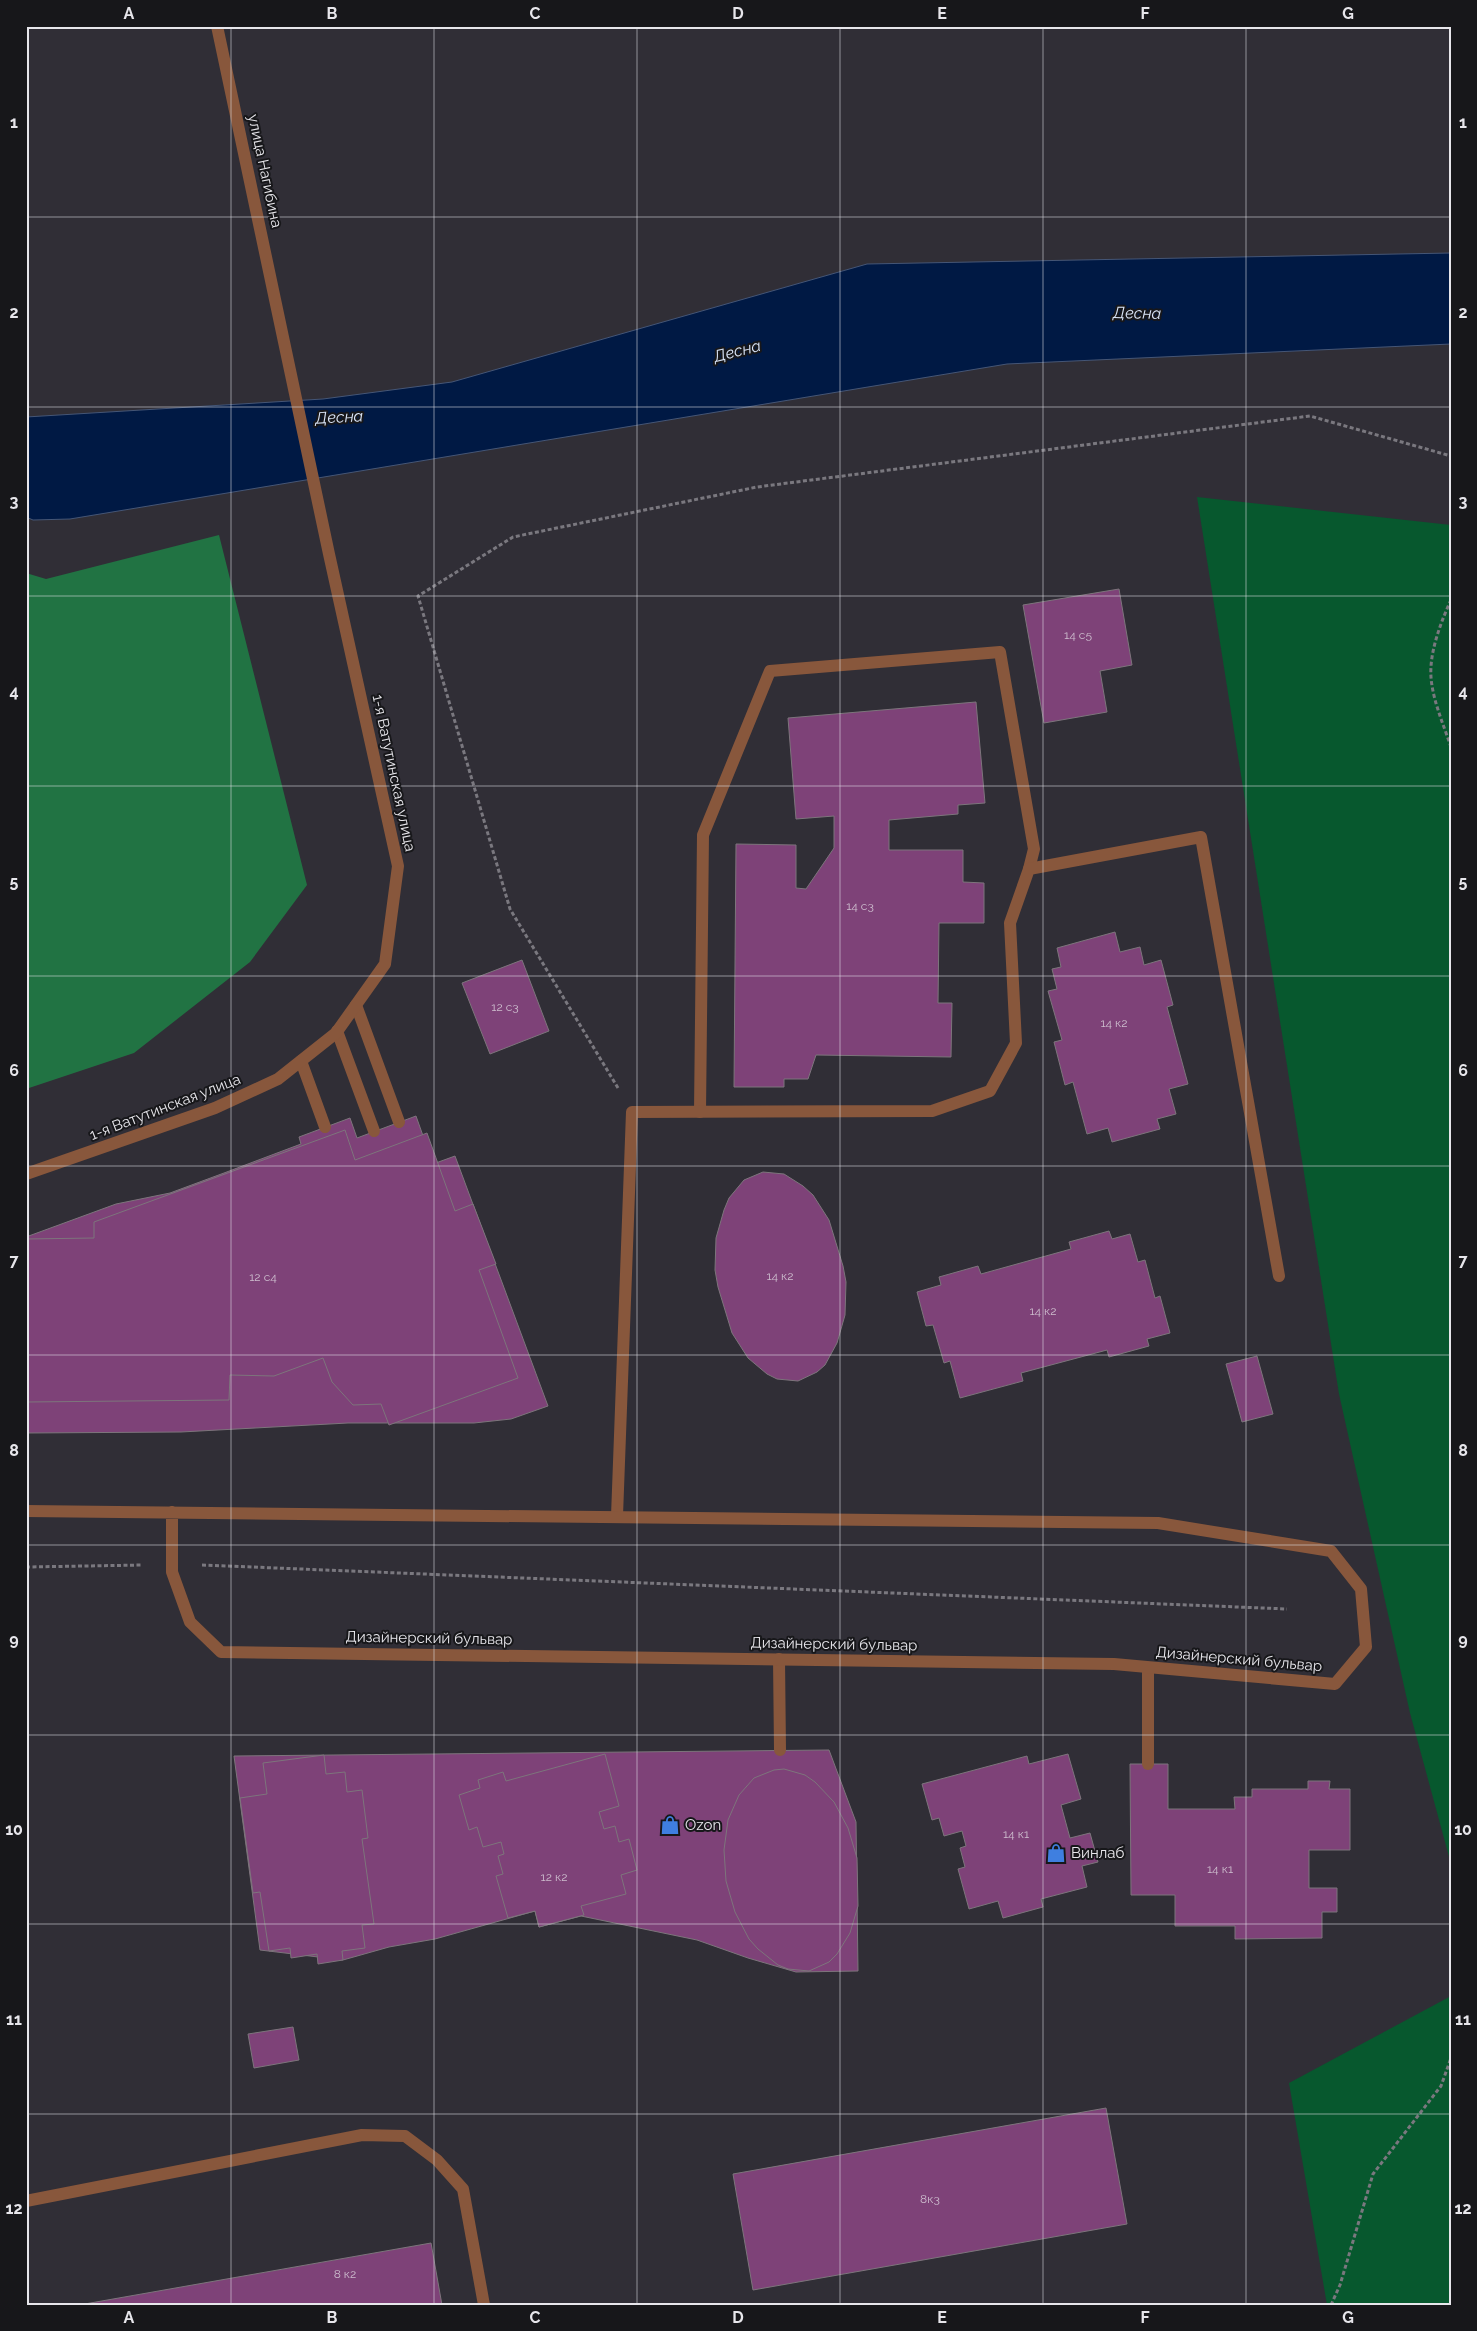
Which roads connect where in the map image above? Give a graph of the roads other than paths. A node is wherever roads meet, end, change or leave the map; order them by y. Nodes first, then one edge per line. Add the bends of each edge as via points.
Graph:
1 (217, 26) edge
2 (329, 554) joint
3 (1029, 869) junction
4 (356, 1005) junction
5 (337, 1031) junction
6 (301, 1061) junction
7 (700, 1112) junction
8 (399, 1122) dead end
9 (325, 1127) dead end
10 (374, 1131) dead end
11 (26, 1174) edge
12 (1279, 1276) dead end
13 (26, 1511) edge
14 (172, 1512) junction
15 (617, 1516) junction
16 (779, 1659) junction
17 (1148, 1668) junction
18 (780, 1750) dead end
19 (1148, 1764) dead end
20 (26, 2201) edge
21 (484, 2305) edge

1 - 2 street, улица Нагибина
2 - 4 street, 1-я Ватутинская улица via 398,866 385,964
3 - 7 street via 1010,924 1016,1043 990,1091 932,1111
3 - 7 street via 1034,849 1000,652 770,671 703,835
3 - 12 street via 1202,838
4 - 5 street, 1-я Ватутинская улица
4 - 8 street
5 - 6 street, 1-я Ватутинская улица
5 - 10 street
6 - 9 street
6 - 11 street, 1-я Ватутинская улица via 278,1079 215,1108
7 - 15 street via 632,1112
13 - 14 street, Дизайнерский бульвар
14 - 15 street, Дизайнерский бульвар
14 - 16 street, Дизайнерский бульвар via 172,1572 190,1622 221,1652
15 - 17 street, Дизайнерский бульвар via 1158,1523 1331,1551 1362,1589 1366,1648 1336,1684
16 - 17 street, Дизайнерский бульвар via 1104,1664
16 - 18 street
17 - 19 street
20 - 21 street via 362,2135 405,2136 437,2160 463,2189

